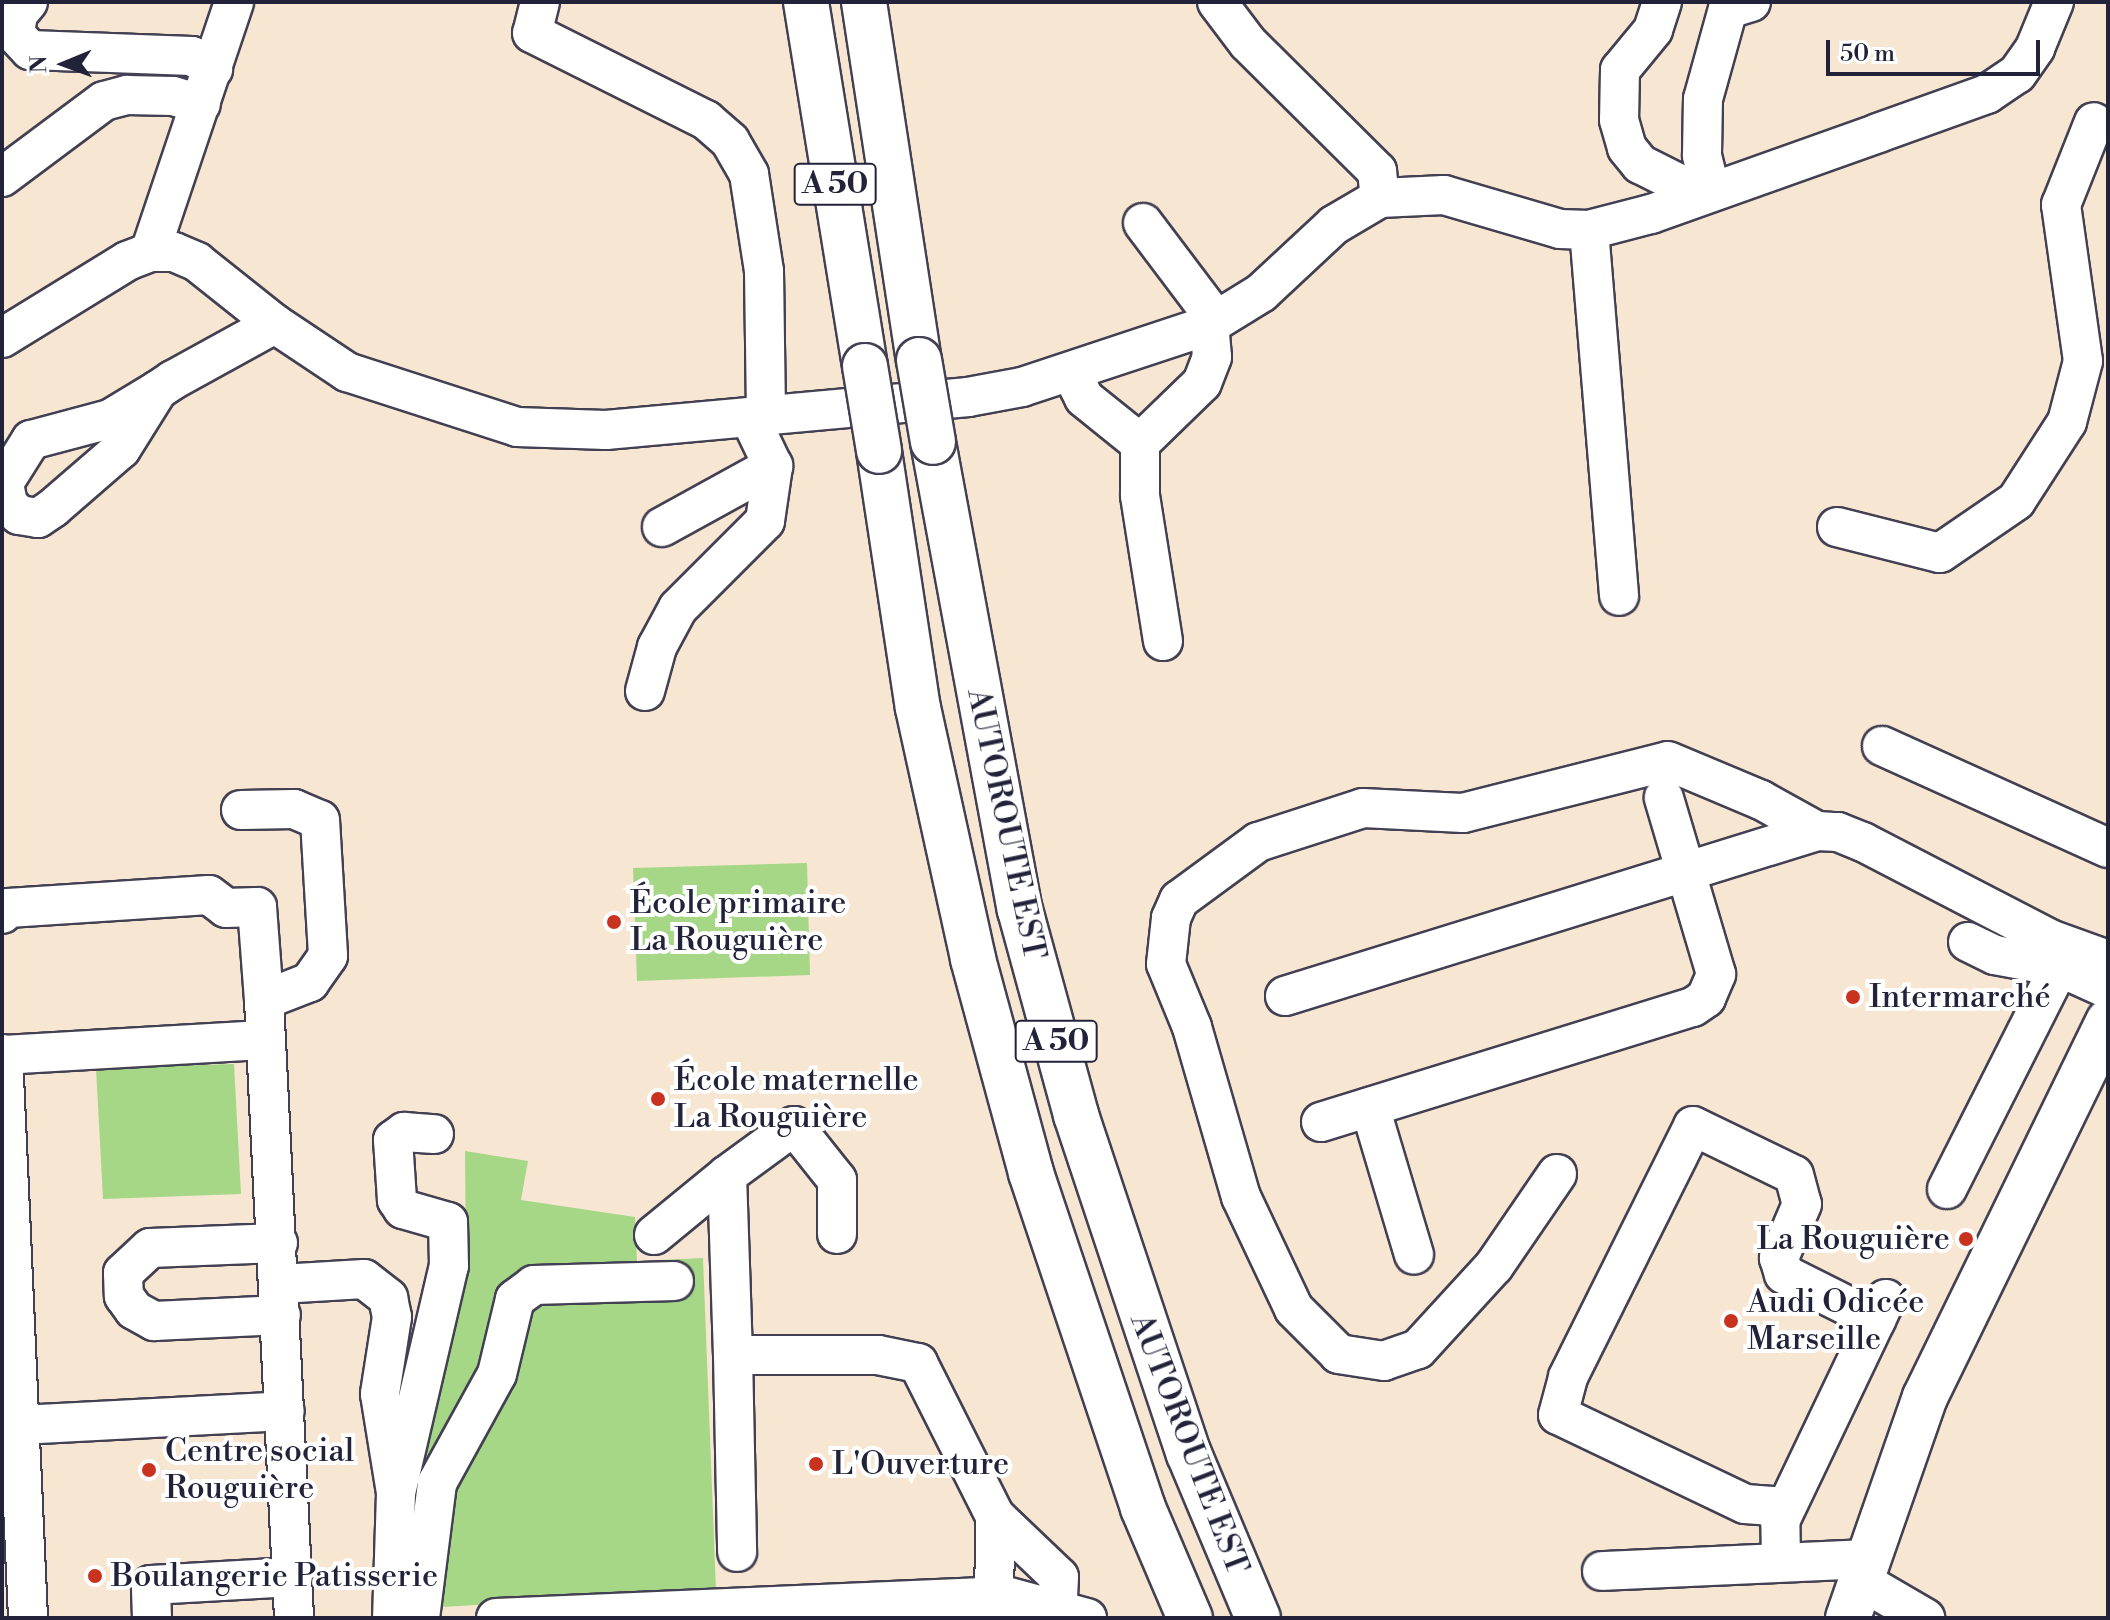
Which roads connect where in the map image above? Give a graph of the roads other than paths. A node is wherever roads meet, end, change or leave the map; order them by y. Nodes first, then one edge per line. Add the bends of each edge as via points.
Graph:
1 (28, 2) edge
2 (234, 2) edge
3 (540, 2) edge
4 (806, 2) edge
5 (864, 2) edge
6 (1217, 2) edge
7 (1662, 2) edge
8 (2054, 2) edge
9 (1736, 4) edge
10 (207, 86) junction
11 (2094, 122) dead end
12 (2, 177) edge
13 (1706, 193) junction
14 (1380, 198) junction
15 (1143, 223) dead end
16 (1589, 230) junction
17 (150, 252) junction
18 (1212, 322) junction
19 (275, 324) junction
20 (2, 338) edge
21 (2096, 362) edge
22 (1071, 372) junction
23 (158, 390) dead end
24 (758, 418) junction
25 (1140, 443) junction
26 (773, 466) junction
27 (662, 527) dead end
28 (1837, 527) dead end
29 (1619, 596) dead end
30 (1163, 641) dead end
31 (645, 691) dead end
32 (1882, 746) dead end
33 (1664, 798) dead end
34 (241, 810) dead end
35 (1817, 831) junction
36 (2105, 842) edge
37 (1686, 871) junction
38 (2, 914) edge
39 (1968, 942) dead end
40 (2054, 953) junction
41 (2108, 960) edge
42 (2108, 989) edge
43 (1285, 996) dead end
44 (264, 1000) junction
45 (2108, 1021) edge
46 (266, 1040) junction
47 (3, 1042) edge
48 (1370, 1107) junction
49 (1321, 1122) dead end
50 (434, 1134) dead end
51 (1557, 1174) dead end
52 (727, 1175) junction
53 (1947, 1189) dead end
54 (6, 1212) edge
55 (837, 1234) dead end
56 (654, 1235) dead end
57 (278, 1243) junction
58 (1414, 1255) dead end
59 (674, 1281) dead end
60 (281, 1299) junction
61 (733, 1355) junction
62 (285, 1411) junction
63 (11, 1430) edge
64 (396, 1493) junction
65 (1786, 1507) junction
66 (995, 1516) junction
67 (737, 1552) dead end
68 (1781, 1560) junction
69 (1602, 1571) dead end
70 (293, 1577) junction
71 (1857, 1585) edge
72 (982, 1607) edge
73 (1068, 1614) edge
74 (1257, 1614) edge
75 (28, 1618) edge
76 (152, 1618) edge
77 (294, 1618) edge
78 (392, 1618) edge
79 (420, 1618) edge
80 (496, 1618) edge
81 (1190, 1618) edge
82 (1925, 1618) edge

1 - 10 street via 18,14 15,34 30,50 192,56
2 - 10 street
3 - 24 street via 532,33 706,120 730,141 749,174 764,271
4 - 81 main road, AUTOROUTE EST / A 50, bridge via 918,708 977,975 1031,1173 1143,1508
5 - 74 main road, AUTOROUTE EST / A 50, bridge via 933,442 1020,910 1076,1115 1189,1454
6 - 14 street via 1248,43 1377,171
7 - 13 street via 1653,30 1620,70 1619,120 1627,148 1640,164
8 - 13 street via 2035,48 2017,74 1987,94
9 - 13 street via 1703,99
10 - 12 street via 173,96 127,95 104,101
10 - 17 street
11 - 21 street via 2061,205
13 - 16 street
14 - 16 street via 1444,195 1560,229
14 - 18 street via 1334,225 1261,293
15 - 18 street
16 - 29 street
17 - 19 street via 174,252 197,262
17 - 20 street
18 - 22 street
18 - 25 street via 1212,357 1202,383
19 - 23 street
19 - 24 street via 347,372 517,427 606,430
21 - 28 street via 2067,422 2016,501 1940,553
22 - 24 street via 968,397
22 - 25 street via 1084,398
24 - 26 street
25 - 30 street via 1140,495
26 - 27 street
26 - 31 street via 765,521 678,608 657,647
32 - 36 street
33 - 37 street
34 - 44 street via 294,809 320,820 328,956 310,982
35 - 37 street
35 - 40 street via 1863,842
35 - 51 street via 1761,800 1668,761 1463,813 1363,808 1258,842 1179,900 1171,918 1166,964 1192,1027 1241,1197 1294,1309 1339,1354 1384,1361 1418,1349 1494,1266
37 - 43 street
37 - 48 street via 1716,974 1706,998 1693,1007
38 - 44 street via 8,908 209,895 226,908 257,907
39 - 40 street via 1995,955
40 - 41 street
40 - 42 street
40 - 53 street
44 - 46 street
45 - 71 main road via 1925,1397
46 - 47 street
46 - 57 street
47 - 54 street
48 - 49 street
48 - 58 street
50 - 64 street via 404,1132 393,1140 397,1200 403,1209 448,1222 449,1266
52 - 55 street via 794,1126 837,1180
52 - 56 street
52 - 61 street
54 - 63 street
57 - 60 street
57 - 60 street via 150,1248 123,1273 124,1296 134,1310 154,1321
59 - 79 street via 534,1285 515,1299 497,1374 437,1483
60 - 62 street
60 - 64 street via 364,1279 388,1298 392,1317 380,1394
61 - 66 street via 878,1355 918,1363
61 - 67 street
62 - 63 street
62 - 70 street
63 - 75 street
64 - 78 street
65 - 65 street via 1881,1309 1784,1274 1779,1258 1802,1204 1794,1175 1693,1126 1568,1377 1558,1415 1745,1504
65 - 68 street via 1780,1521
66 - 72 street
66 - 73 street via 1059,1577
68 - 69 street
68 - 71 street
70 - 76 street via 151,1585
70 - 77 street
71 - 82 street
72 - 73 street
72 - 80 street

